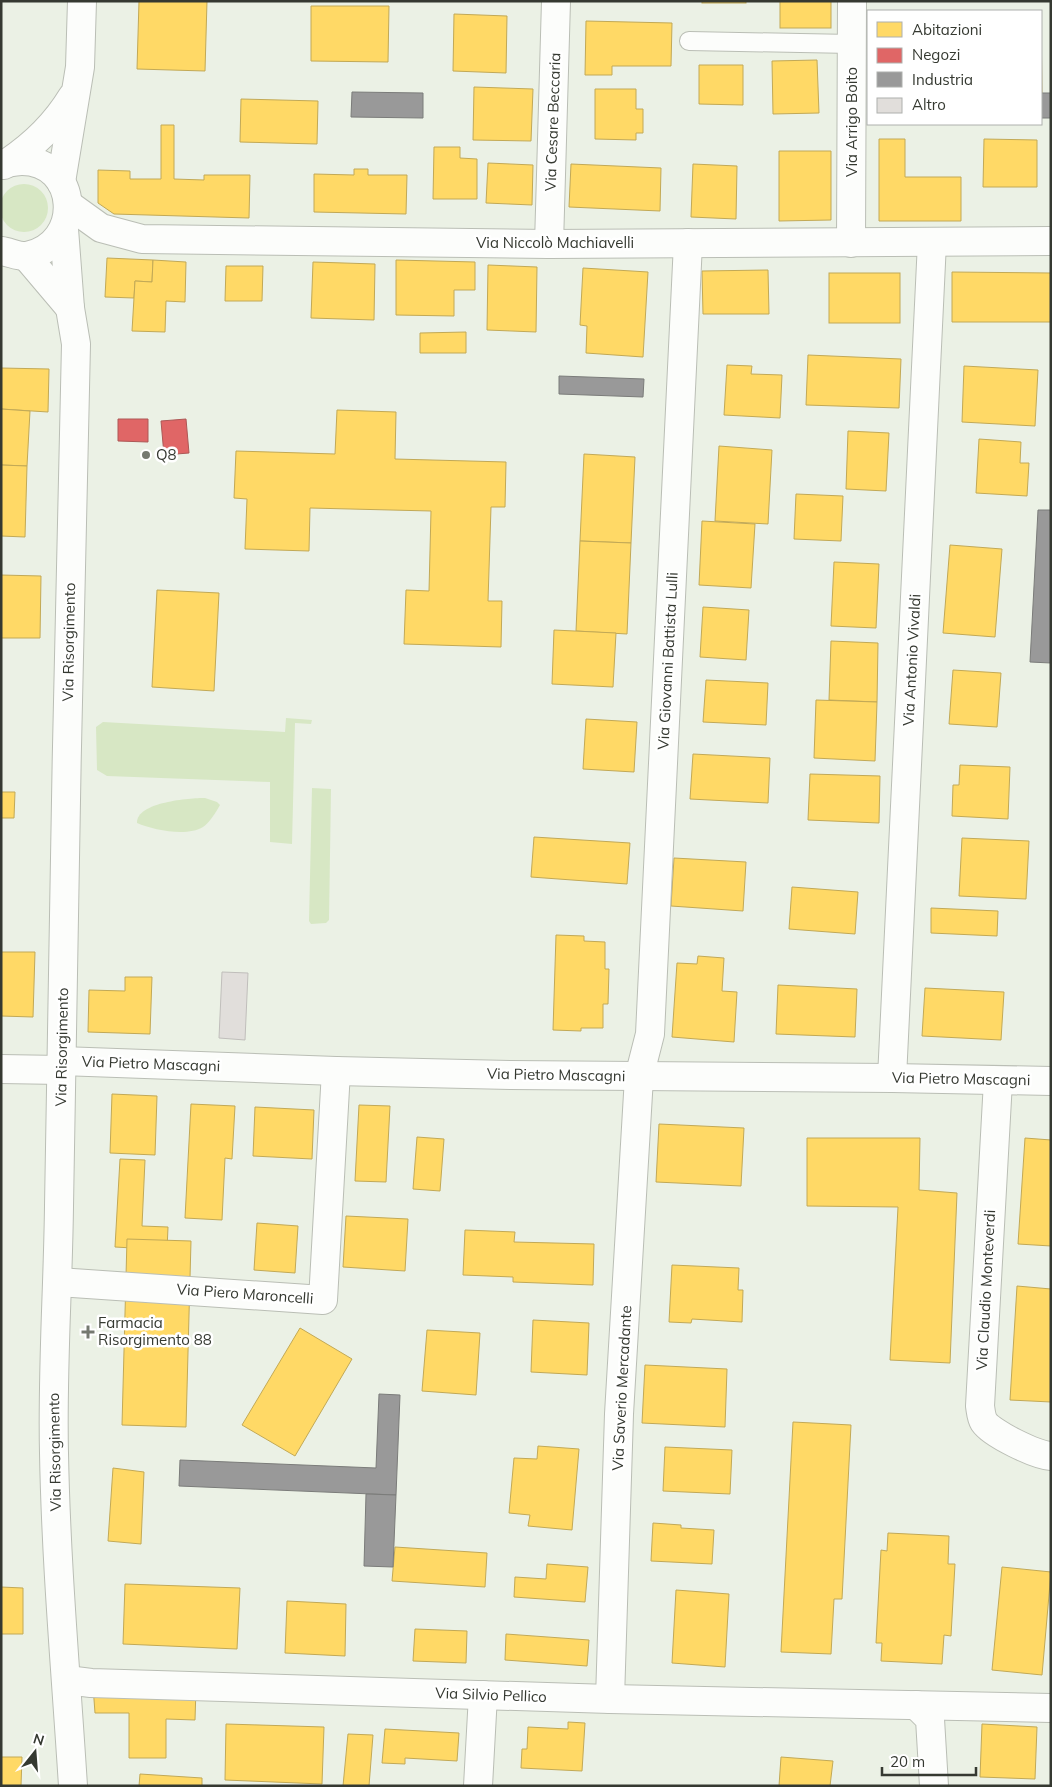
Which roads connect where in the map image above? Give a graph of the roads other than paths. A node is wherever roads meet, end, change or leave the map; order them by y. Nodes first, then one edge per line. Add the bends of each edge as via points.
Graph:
1 (82, 1) edge
2 (556, 1) edge
3 (852, 1) edge
4 (689, 42) dead end
5 (852, 44) junction
6 (76, 92) junction
7 (4, 165) edge
8 (65, 205) junction
9 (1051, 241) edge
10 (932, 242) junction
11 (688, 243) junction
12 (851, 243) junction
13 (550, 244) junction
14 (14, 253) edge
15 (70, 308) junction
16 (61, 1066) junction
17 (1, 1069) edge
18 (336, 1071) junction
19 (639, 1077) junction
20 (892, 1078) junction
21 (998, 1080) junction
22 (1051, 1081) edge
23 (58, 1282) junction
24 (1051, 1456) edge
25 (66, 1680) junction
26 (483, 1695) junction
27 (610, 1699) junction
28 (916, 1705) junction
29 (1051, 1708) edge
30 (73, 1786) edge
31 (478, 1786) edge
32 (934, 1786) edge

1 - 6 street, Via Risorgimento via 82,48
2 - 13 street, Via Cesare Beccaria
3 - 5 street, Via Arrigo Boito
4 - 5 lane
5 - 12 street, Via Arrigo Boito
6 - 7 street, Via Risorgimento via 63,113 36,142
6 - 8 street, Via Risorgimento
7 - 8 street, Via Niccolò Machiavelli via 22,161 51,171
8 - 13 street, Via Niccolò Machiavelli via 101,228 142,240
8 - 14 street via 49,248
8 - 15 street, Via Risorgimento
9 - 10 street, Via Niccolò Machiavelli
10 - 12 street, Via Niccolò Machiavelli
10 - 20 street, Via Antonio Vivaldi
11 - 12 street, Via Niccolò Machiavelli
11 - 13 street, Via Niccolò Machiavelli
11 - 19 street, Via Giovanni Battista Lulli via 650,1034
14 - 15 street
15 - 16 street, Via Risorgimento via 76,344
16 - 17 street, Via Pietro Mascagni
16 - 18 street, Via Pietro Mascagni
16 - 23 street, Via Risorgimento
18 - 19 street, Via Pietro Mascagni
18 - 23 street, Via Piero Maroncelli via 323,1300
19 - 20 street, Via Pietro Mascagni
19 - 27 street, Via Saverio Mercadante via 619,1414
20 - 21 street, Via Pietro Mascagni
21 - 22 street, Via Pietro Mascagni
21 - 24 street, Via Claudio Monteverdi via 981,1416 991,1429 1034,1453
23 - 25 street, Via Risorgimento via 54,1451
25 - 26 street, Via Silvio Pellico
25 - 30 street, Via Risorgimento
26 - 27 street, Via Silvio Pellico
26 - 31 street
27 - 28 street, Via Silvio Pellico
28 - 29 street, Via Silvio Pellico
28 - 32 street via 930,1719

